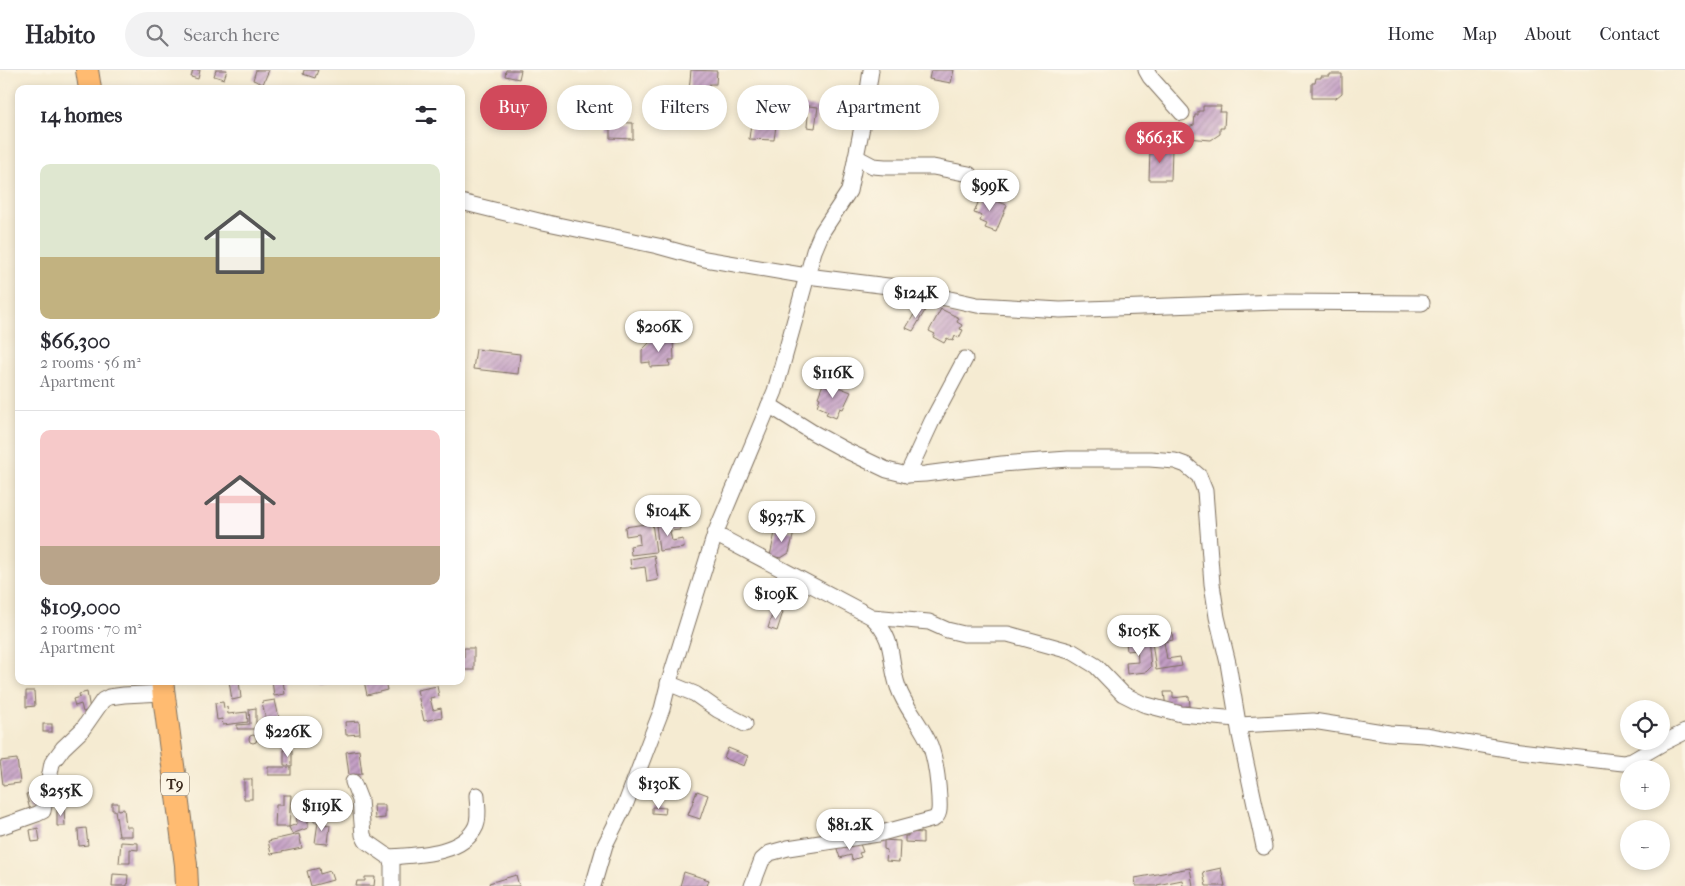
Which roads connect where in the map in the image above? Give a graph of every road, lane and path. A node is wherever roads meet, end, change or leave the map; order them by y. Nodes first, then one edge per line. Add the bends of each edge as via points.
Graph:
1 (88, 70) edge
2 (871, 70) edge
3 (1146, 70) edge
4 (90, 85) edge
5 (1182, 113) dead end
6 (856, 157) junction
7 (969, 174) dead end
8 (465, 203) edge
9 (807, 276) junction
10 (1422, 303) dead end
11 (965, 359) dead end
12 (768, 405) junction
13 (907, 475) junction
14 (715, 534) junction
15 (872, 617) junction
16 (668, 683) junction
17 (163, 687) edge
18 (1238, 722) junction
19 (745, 724) dead end
20 (1685, 732) edge
21 (353, 782) dead end
22 (477, 795) dead end
23 (0, 827) edge
24 (1264, 847) dead end
25 (389, 857) junction
26 (187, 886) edge
27 (392, 886) edge
28 (593, 886) edge
29 (752, 886) edge

1 - 4 highway
2 - 6 street
3 - 5 street
6 - 7 street via 873,166 933,166
6 - 9 street via 849,191 822,232
8 - 9 street via 705,259
9 - 10 street via 896,287 977,305 1060,310 1277,302
9 - 12 street via 775,392
11 - 13 street
12 - 13 street via 845,450 887,470
12 - 14 street
13 - 18 street via 1068,459 1150,459 1175,461 1186,466 1199,476 1204,491 1213,592
14 - 15 street
14 - 16 street
15 - 18 street via 929,622 964,634 1008,634 1073,652 1096,666 1123,694 1143,704 1181,714
15 - 29 street via 890,642 898,688 930,744 938,781 938,816 878,834 770,853 762,860
16 - 19 street via 695,694
16 - 28 street via 662,709 626,803 605,845
17 - 23 street via 103,700 82,730 52,763 42,811
17 - 26 highway, T9
18 - 20 street via 1313,721 1623,763
18 - 24 street
21 - 25 street via 360,800 363,835 366,841
22 - 25 street via 478,816 469,835 444,850
25 - 27 street

